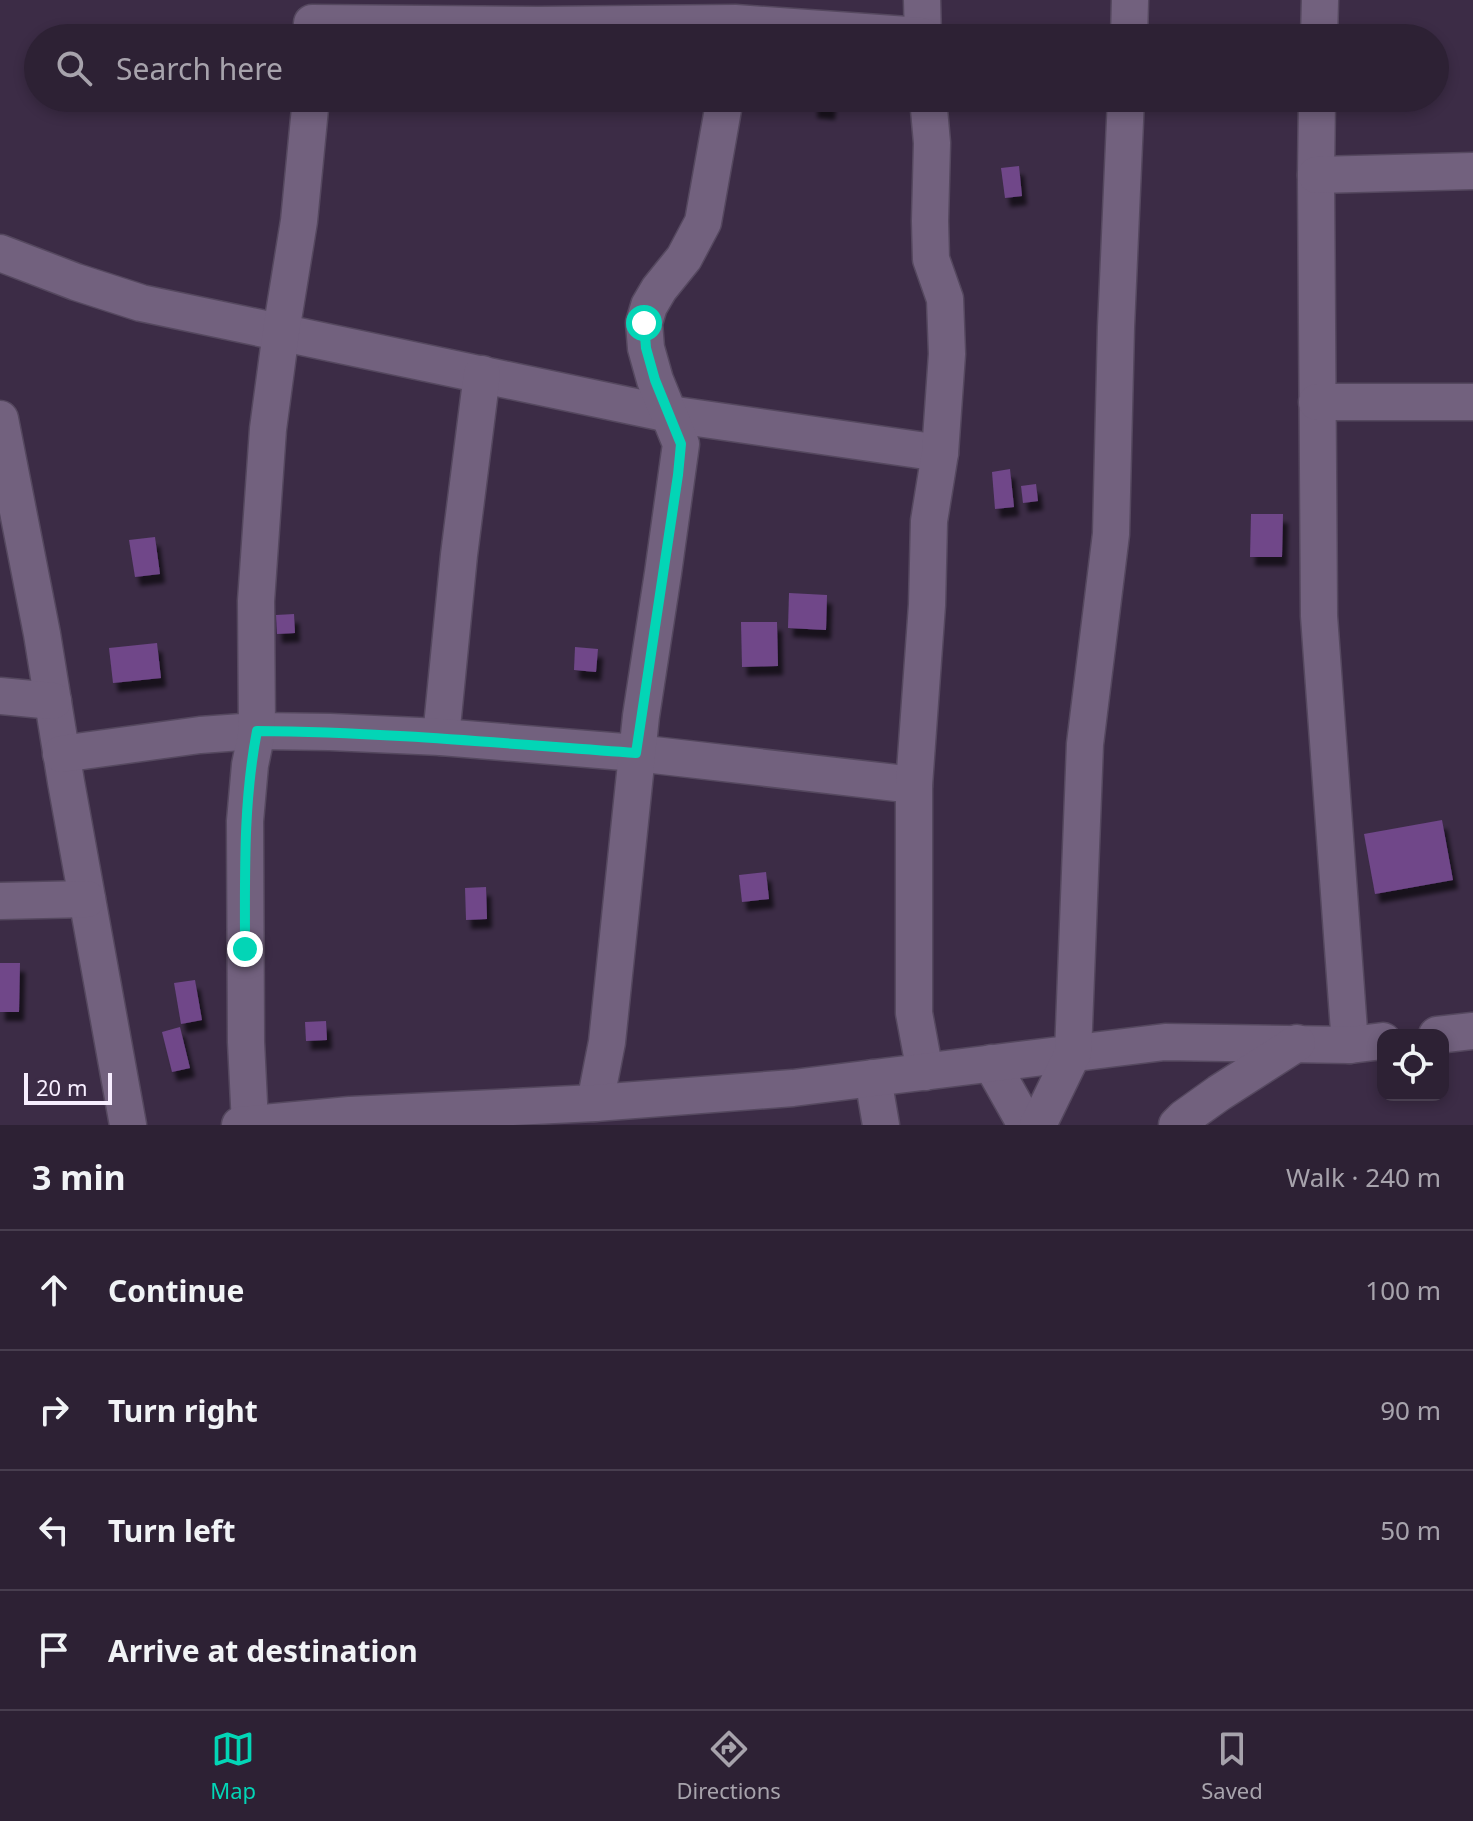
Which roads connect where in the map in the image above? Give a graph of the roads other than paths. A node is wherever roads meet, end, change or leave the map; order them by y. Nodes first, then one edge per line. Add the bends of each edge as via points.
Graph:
1 (922, 0) edge
2 (1130, 0) edge
3 (1320, 0) edge
4 (312, 20) edge
5 (736, 20) edge
6 (493, 24) edge
7 (578, 24) edge
8 (780, 24) edge
9 (922, 24) edge
10 (1129, 24) edge
11 (1319, 24) edge
12 (310, 112) edge
13 (723, 112) edge
14 (929, 112) edge
15 (1125, 112) edge
16 (1317, 112) edge
17 (1473, 171) edge
18 (1316, 175) junction
19 (0, 253) edge
20 (281, 332) junction
21 (482, 374) junction
22 (1317, 402) junction
23 (1473, 402) edge
24 (669, 414) junction
25 (0, 419) edge
26 (940, 453) junction
27 (0, 696) edge
28 (53, 701) junction
29 (257, 731) junction
30 (441, 737) junction
31 (636, 753) junction
32 (61, 754) junction
33 (914, 785) junction
34 (87, 899) junction
35 (0, 901) edge
36 (1473, 1031) edge
37 (1449, 1034) edge
38 (1297, 1043) junction
39 (1367, 1043) edge
40 (1073, 1053) junction
41 (991, 1063) junction
42 (925, 1072) junction
43 (873, 1078) junction
44 (595, 1103) junction
45 (250, 1124) edge
46 (128, 1125) edge
47 (240, 1125) edge
48 (881, 1125) edge
49 (1026, 1125) edge
50 (1038, 1125) edge
51 (1177, 1125) edge

1 - 9 street
2 - 10 street
3 - 11 street
4 - 6 street
5 - 7 street
5 - 8 street
12 - 20 street
13 - 24 street via 703,222 649,306 644,323 646,348
14 - 26 street via 931,259 945,299 947,354
15 - 40 street via 1111,534 1085,744
16 - 18 street
17 - 18 street
18 - 22 street
19 - 20 street via 141,303
20 - 21 street
20 - 29 street via 256,601
21 - 24 street
21 - 30 street
22 - 23 street
22 - 39 street via 1319,616
24 - 26 street
24 - 31 street via 681,444 678,475
25 - 28 street
26 - 33 street via 929,521
27 - 28 street
28 - 32 street
29 - 30 street
29 - 32 street
29 - 45 street via 245,821
30 - 31 street
31 - 33 street
31 - 44 street via 607,1042
32 - 34 street
33 - 42 street via 914,1013
34 - 35 street
34 - 46 street
36 - 37 street
38 - 39 street
38 - 40 street via 1165,1042
38 - 51 street
40 - 41 street
40 - 50 street
41 - 42 street
41 - 49 street
42 - 43 street
43 - 44 street
43 - 48 street
44 - 45 street
45 - 47 street

